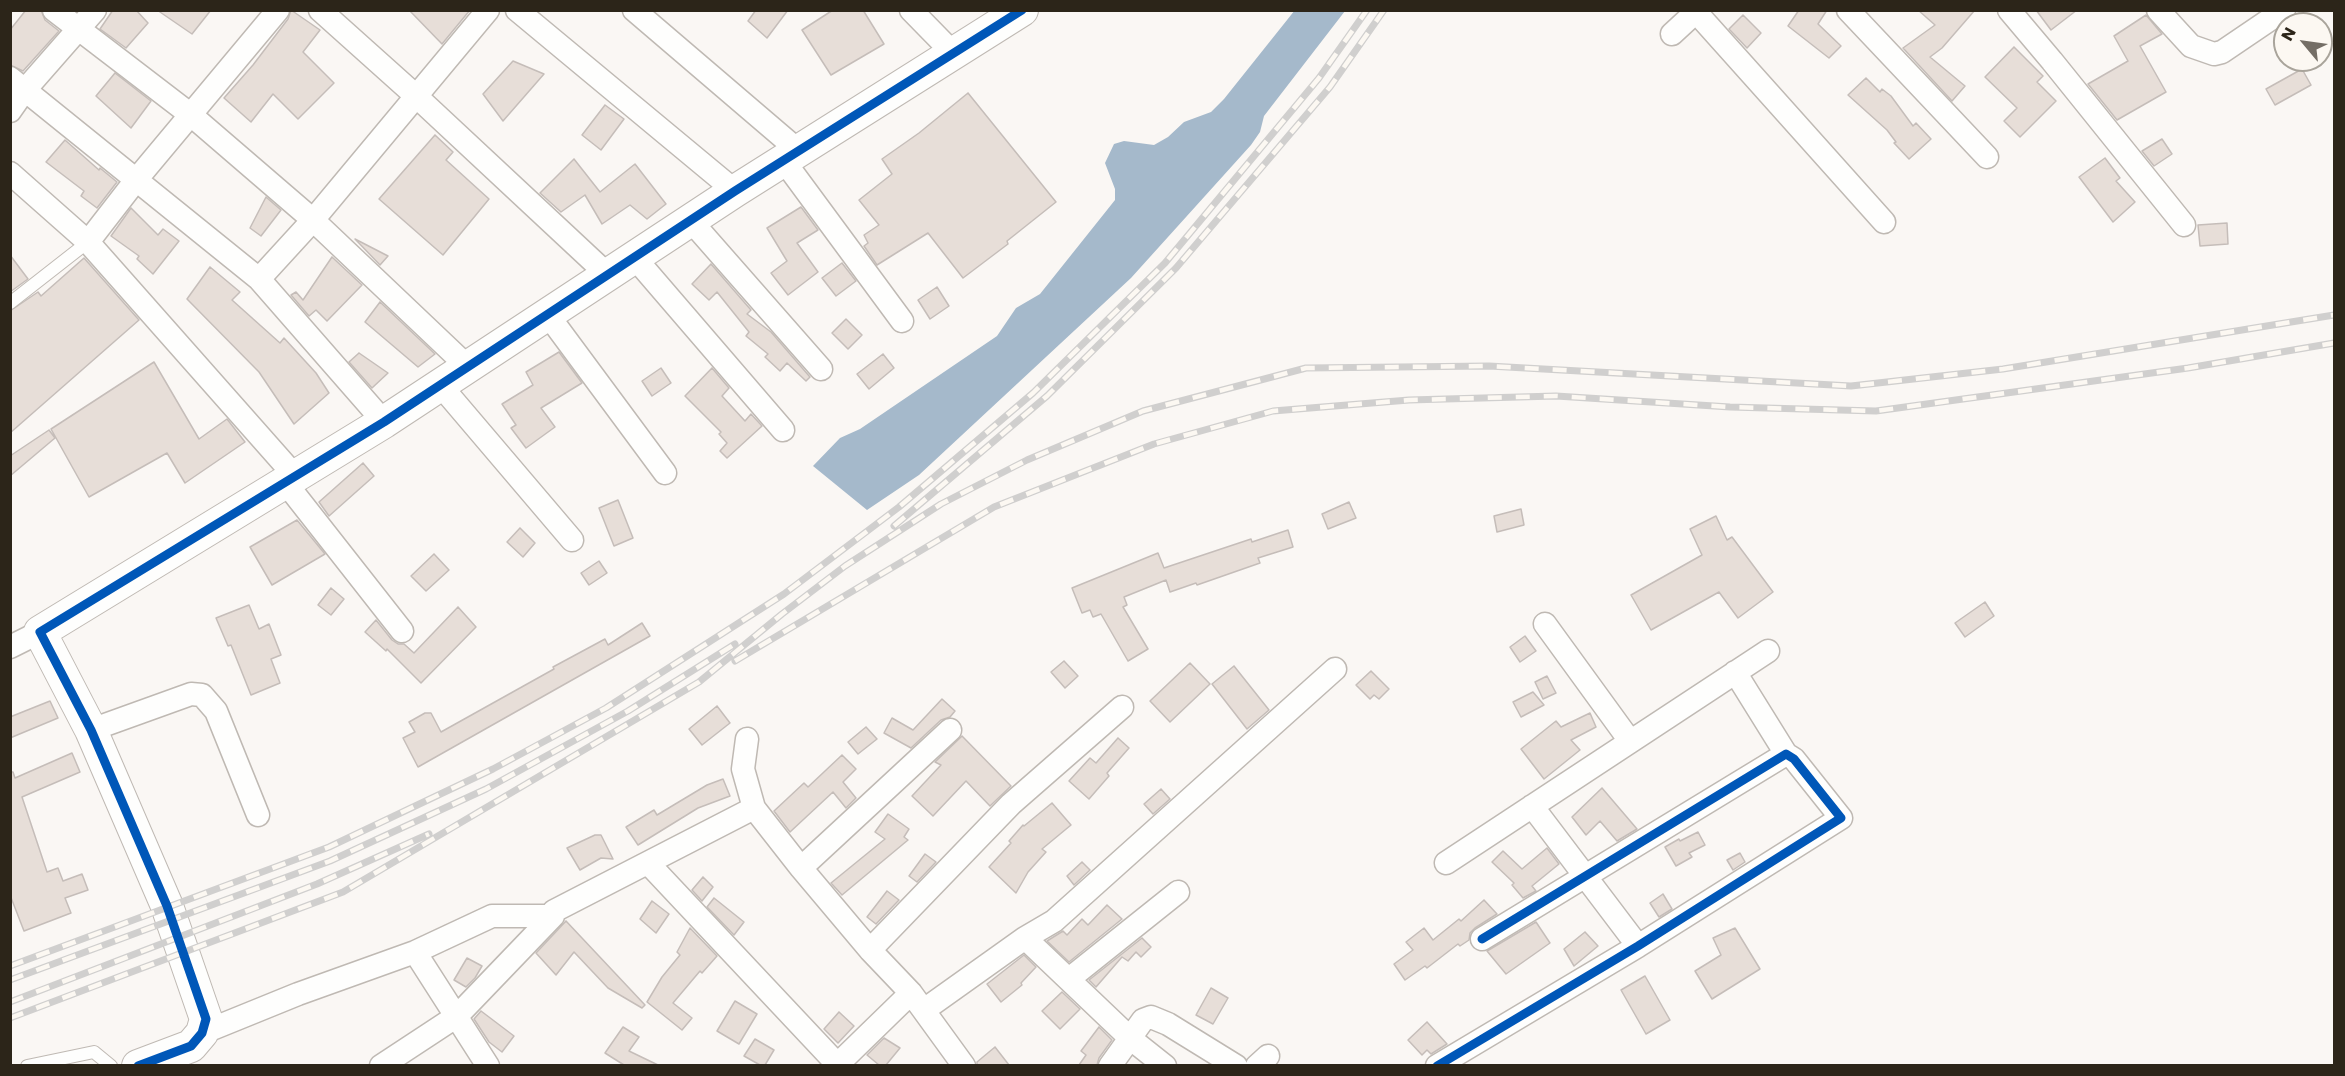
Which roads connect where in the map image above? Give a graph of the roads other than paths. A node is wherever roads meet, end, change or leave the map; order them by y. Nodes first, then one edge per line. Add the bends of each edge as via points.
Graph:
1 (54, 10) edge
2 (94, 10) edge
3 (278, 10) edge
4 (320, 10) edge
5 (488, 10) edge
6 (517, 10) edge
7 (634, 10) edge
8 (911, 10) edge
9 (1022, 10) edge
10 (1848, 10) edge
11 (2009, 10) edge
12 (2158, 10) edge
13 (2284, 10) edge
14 (1697, 11) edge
15 (78, 30) junction
16 (1672, 34) dead end
17 (955, 55) junction
18 (17, 85) edge
19 (416, 96) junction
20 (10, 111) edge
21 (191, 115) junction
22 (792, 157) junction
23 (1987, 157) dead end
24 (10, 173) edge
25 (136, 180) junction
26 (735, 192) junction
27 (313, 220) junction
28 (691, 221) junction
29 (1884, 222) dead end
30 (2184, 225) dead end
31 (88, 242) junction
32 (635, 258) junction
33 (609, 276) junction
34 (259, 279) junction
35 (10, 303) edge
36 (548, 315) junction
37 (902, 321) dead end
38 (469, 368) junction
39 (821, 369) dead end
40 (441, 386) junction
41 (384, 422) junction
42 (783, 430) dead end
43 (665, 473) dead end
44 (290, 479) junction
45 (572, 540) dead end
46 (1545, 624) dead end
47 (402, 631) dead end
48 (40, 632) junction
49 (10, 647) edge
50 (1768, 651) dead end
51 (1335, 669) dead end
52 (1736, 672) junction
53 (1122, 708) dead end
54 (91, 730) junction
55 (950, 730) dead end
56 (747, 739) dead end
57 (1630, 741) junction
58 (1786, 754) junction
59 (1532, 806) junction
60 (754, 808) junction
61 (258, 814) dead end
62 (1446, 862) dead end
63 (648, 863) junction
64 (801, 868) junction
65 (1586, 875) junction
66 (1178, 892) dead end
67 (553, 916) junction
68 (1025, 938) junction
69 (1482, 939) dead end
70 (1638, 946) junction
71 (870, 950) junction
72 (416, 952) junction
73 (1069, 979) junction
74 (918, 1001) junction
75 (457, 1016) junction
76 (202, 1032) junction
77 (1131, 1039) junction
78 (27, 1065) edge
79 (111, 1065) edge
80 (138, 1065) edge
81 (381, 1065) edge
82 (488, 1065) edge
83 (836, 1065) edge
84 (964, 1065) edge
85 (1110, 1065) edge
86 (1165, 1065) edge
87 (1236, 1065) edge
88 (1437, 1065) edge

1 - 15 street
2 - 15 street
3 - 21 street
4 - 19 street
5 - 19 street
6 - 26 street
7 - 22 street
8 - 17 street
9 - 17 street
10 - 23 street
11 - 30 street
12 - 13 street via 2191,46 2214,54
14 - 16 street
14 - 29 street
15 - 18 street
15 - 21 street
17 - 22 street
18 - 20 street
18 - 25 street
19 - 27 street
19 - 33 street
21 - 25 street
21 - 27 street
22 - 26 street
22 - 37 street
24 - 31 street
25 - 31 street
25 - 34 street
26 - 28 street
27 - 34 street
27 - 38 street
28 - 32 street
28 - 39 street
31 - 35 lane
31 - 44 street
32 - 33 street
32 - 42 street
33 - 36 street
34 - 41 street
36 - 38 street
36 - 43 street
38 - 40 street
40 - 41 street
40 - 45 street
41 - 44 street
44 - 47 street
44 - 48 street
46 - 57 street
48 - 49 street
48 - 54 street
50 - 52 street
51 - 68 street via 1054,921
52 - 57 street
52 - 58 street
53 - 71 street via 1011,804
54 - 61 street via 191,694 202,695 216,711
54 - 76 street via 167,906 206,1019
55 - 64 street
56 - 60 street via 743,769
57 - 59 street
58 - 65 street
58 - 70 street via 1841,818
59 - 62 street
59 - 65 street
60 - 63 street
60 - 64 street
63 - 67 street via 554,911
63 - 83 street
64 - 71 street
65 - 69 street
65 - 70 street
66 - 73 street
67 - 72 street via 492,916
67 - 75 street
68 - 73 street
68 - 74 street
70 - 88 street
71 - 74 street
72 - 75 street
72 - 76 street
73 - 77 street
74 - 83 street
74 - 84 street
75 - 81 street
75 - 82 street
76 - 80 street via 191,1046
77 - 85 street
77 - 86 street
77 - 87 street via 1143,1020 1151,1017
78 - 79 lane via 94,1052

